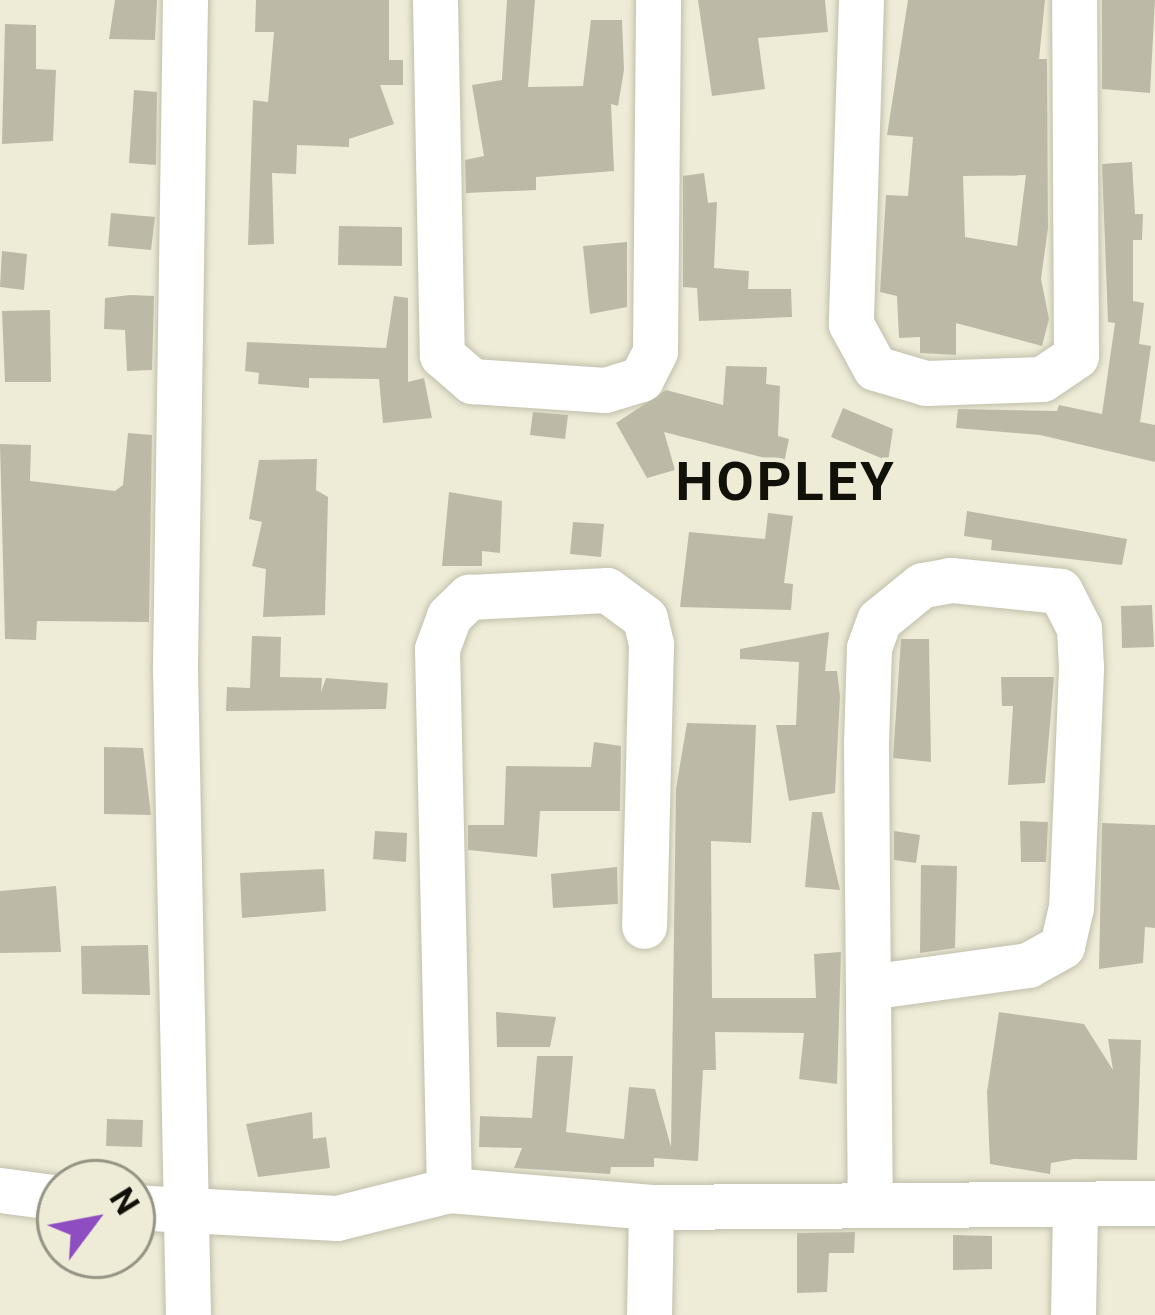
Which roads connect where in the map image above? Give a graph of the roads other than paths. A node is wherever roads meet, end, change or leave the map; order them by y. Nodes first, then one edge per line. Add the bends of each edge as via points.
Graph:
1 (185, 0) edge
2 (435, 0) edge
3 (658, 0) edge
4 (861, 0) edge
5 (1074, 0) edge
6 (644, 926) dead end
7 (868, 987) junction
8 (0, 1190) edge
9 (449, 1190) junction
10 (36, 1195) edge
11 (870, 1203) junction
12 (1155, 1203) edge
13 (650, 1207) junction
14 (1075, 1207) junction
15 (156, 1210) edge
16 (187, 1214) junction
17 (188, 1315) edge
18 (649, 1315) edge
19 (1073, 1315) edge

1 - 16 street via 175,717
2 - 3 street via 442,355 472,380 605,390 641,379 655,351
4 - 5 street via 851,324 875,368 926,383 1042,379 1076,356
6 - 9 street via 651,644 645,618 607,590 470,597 448,616 437,649
7 - 7 street via 1028,965 1062,946 1071,908 1081,667 1079,628 1060,590 951,580 922,585 879,620 868,648
7 - 11 street
8 - 10 street
9 - 13 street
9 - 16 street via 338,1218
11 - 13 street
11 - 14 street
12 - 14 street
13 - 18 street
14 - 19 street
15 - 16 street
16 - 17 street

